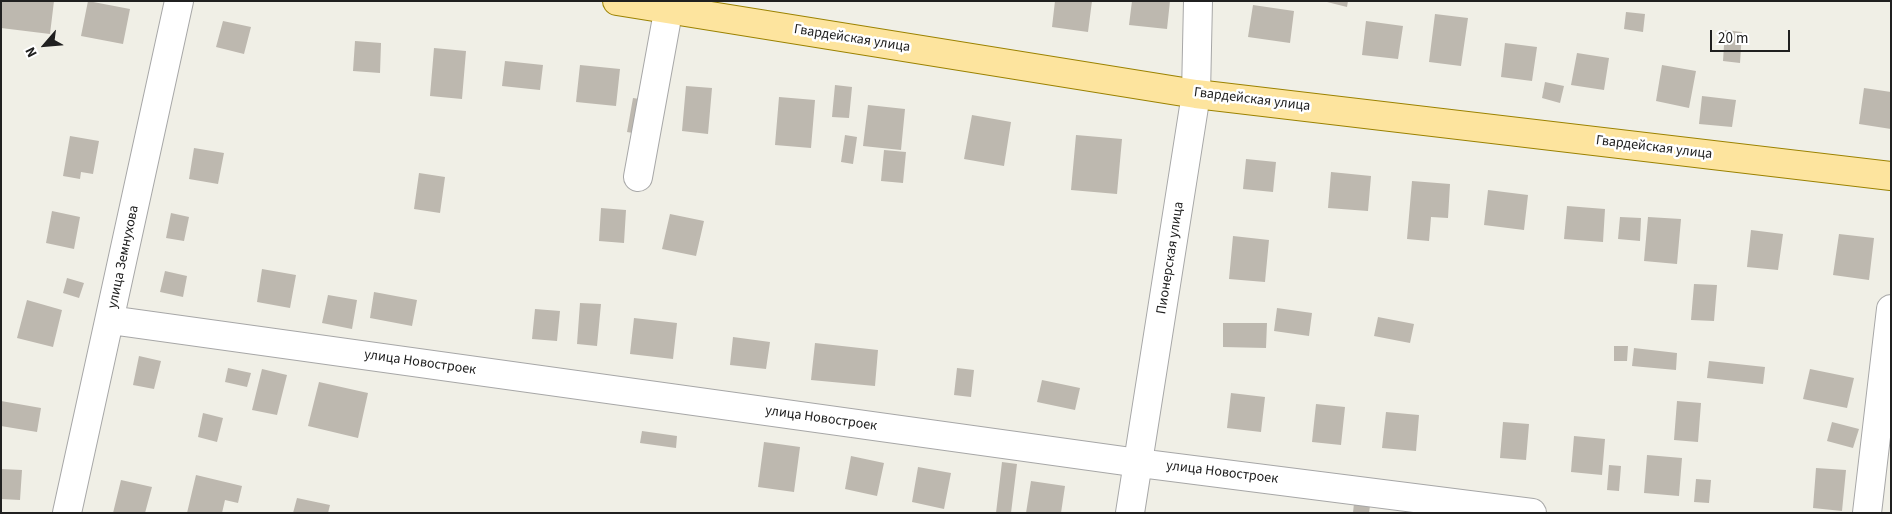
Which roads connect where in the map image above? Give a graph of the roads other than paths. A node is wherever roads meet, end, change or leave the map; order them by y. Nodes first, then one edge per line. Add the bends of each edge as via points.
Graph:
1 (179, 1) edge
2 (617, 1) edge
3 (1198, 1) edge
4 (669, 5) edge
5 (1196, 94) junction
6 (1891, 176) edge
7 (638, 177) dead end
8 (1891, 309) edge
9 (110, 320) junction
10 (1139, 463) junction
11 (67, 513) edge
12 (1130, 513) edge
13 (1532, 513) edge
14 (1868, 513) edge

1 - 9 street, улица Земнухова
2 - 4 main road, Гвардейская улица
3 - 5 street, Пионерская улица
4 - 5 main road, Гвардейская улица
4 - 7 street
5 - 6 main road, Гвардейская улица
5 - 10 street, Пионерская улица
8 - 14 street
9 - 10 street, улица Новостроек
9 - 11 street, улица Земнухова
10 - 12 street, Пионерская улица
10 - 13 street, улица Новостроек

